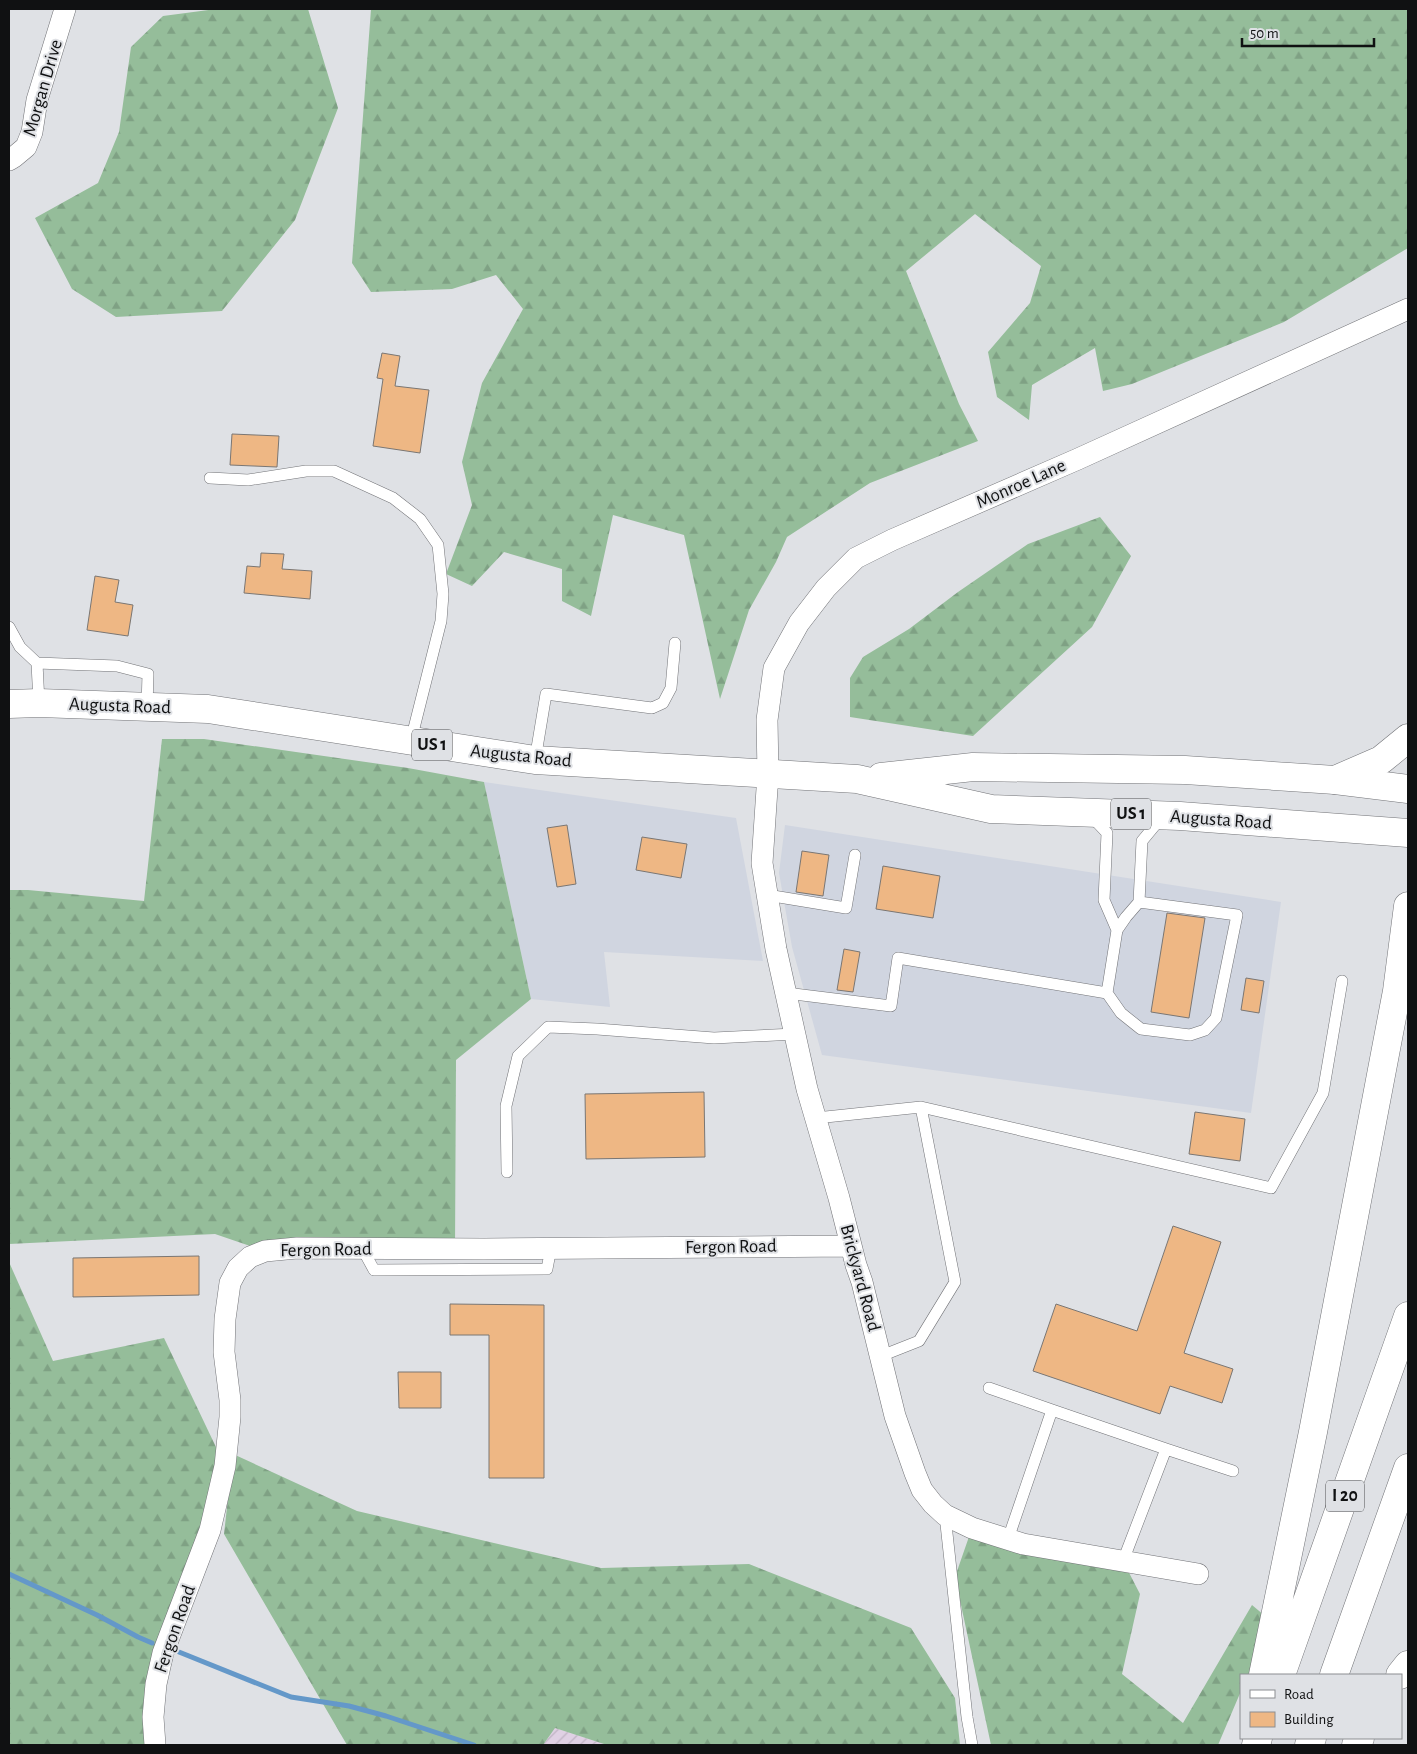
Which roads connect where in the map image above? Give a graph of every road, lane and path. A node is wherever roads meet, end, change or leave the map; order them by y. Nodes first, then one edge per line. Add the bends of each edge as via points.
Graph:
1 (66, 9) edge
2 (9, 160) edge
3 (1408, 309) edge
4 (210, 478) dead end
5 (9, 627) edge
6 (675, 642) dead end
7 (37, 663) junction
8 (39, 703) junction
9 (9, 704) edge
10 (147, 706) junction
11 (1408, 738) edge
12 (411, 742) junction
13 (534, 760) junction
14 (768, 774) junction
15 (857, 779) junction
16 (1335, 780) junction
17 (1408, 788) edge
18 (1088, 813) junction
19 (1162, 816) junction
20 (1408, 833) edge
21 (855, 855) dead end
22 (767, 895) junction
23 (1139, 902) junction
24 (1408, 906) edge
25 (1116, 930) junction
26 (1342, 981) dead end
27 (786, 993) junction
28 (1106, 993) junction
29 (795, 1034) junction
30 (921, 1107) junction
31 (816, 1118) junction
32 (507, 1172) dead end
33 (851, 1246) junction
34 (1408, 1316) edge
35 (881, 1356) junction
36 (989, 1388) dead end
37 (1052, 1410) junction
38 (1166, 1449) junction
39 (1408, 1468) edge
40 (1233, 1471) dead end
41 (945, 1515) junction
42 (1008, 1539) junction
43 (1123, 1561) junction
44 (1198, 1574) dead end
45 (1263, 1674) edge
46 (1281, 1674) edge
47 (1334, 1674) edge
48 (155, 1745) edge
49 (972, 1745) edge

1 - 2 street, Morgan Drive via 37,100 32,132 26,146
3 - 14 street, Monroe Lane via 856,558 826,588 799,624 774,668 767,720
4 - 12 lane via 248,480 306,471 334,471 393,498 420,519 438,545 441,621
5 - 7 lane via 20,647
6 - 13 lane via 671,688 663,703 652,708 546,694
7 - 8 lane
7 - 10 lane via 117,666 148,674
8 - 9 main road, Augusta Road / US 1
8 - 10 main road, Augusta Road / US 1
10 - 12 main road, Augusta Road / US 1 via 208,710
11 - 16 main road via 1382,760
12 - 13 main road, Augusta Road / US 1
13 - 14 main road, Augusta Road / US 1
14 - 15 main road, Augusta Road / US 1
14 - 22 street, Brickyard Road via 762,863
15 - 16 main road, Augusta Road / US 1 via 973,767 1185,770
15 - 18 main road, Augusta Road / US 1 via 991,809
16 - 17 main road, Augusta Road / US 1
18 - 19 main road, Augusta Road / US 1
18 - 25 lane via 1107,832 1104,900
19 - 20 main road, Augusta Road / US 1
19 - 23 lane via 1142,841
21 - 22 lane via 846,908
22 - 27 street, Brickyard Road
23 - 25 lane
23 - 28 lane via 1237,915 1216,1018 1205,1030 1190,1035 1141,1029 1121,1013
24 - 45 main road via 1380,1086 1314,1432
25 - 28 lane
26 - 30 lane via 1323,1093 1271,1188
27 - 28 lane via 891,1006 898,958
27 - 29 street, Brickyard Road
29 - 31 street, Brickyard Road
29 - 32 lane via 714,1038 548,1027 518,1056 506,1106
30 - 31 lane
30 - 35 lane via 955,1282 919,1341
31 - 33 street, Brickyard Road
33 - 35 street, Brickyard Road
33 - 48 street, Fergon Road via 297,1248 265,1251 250,1258 238,1268 230,1283 224,1335 230,1400 225,1466 210,1530 163,1653 153,1717
34 - 46 main road, I 20
35 - 41 street, Brickyard Road via 895,1416 915,1473 922,1490
36 - 37 lane
37 - 38 lane
37 - 42 lane
38 - 40 lane
38 - 43 lane
39 - 47 main road, I 20
41 - 42 street, Brickyard Road via 972,1528
41 - 49 lane
42 - 43 street, Brickyard Road
43 - 44 street, Brickyard Road

